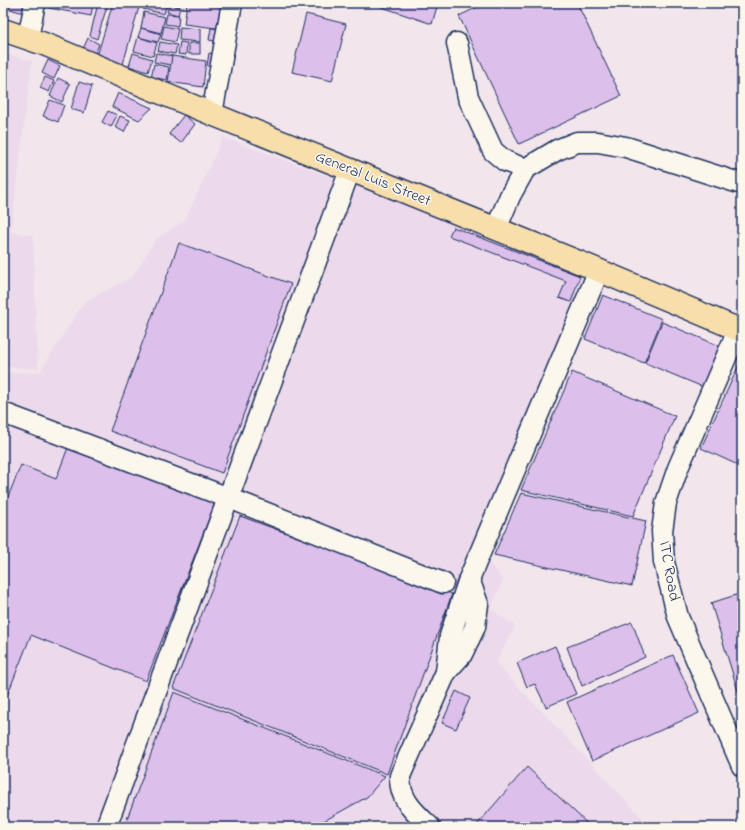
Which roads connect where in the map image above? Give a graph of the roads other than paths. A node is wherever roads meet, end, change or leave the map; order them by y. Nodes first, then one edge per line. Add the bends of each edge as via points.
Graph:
1 (35, 3) edge
2 (232, 3) edge
3 (3, 30) edge
4 (28, 38) junction
5 (457, 43) dead end
6 (212, 114) junction
7 (525, 169) junction
8 (350, 170) junction
9 (742, 184) edge
10 (496, 229) junction
11 (599, 270) junction
12 (740, 331) edge
13 (3, 413) edge
14 (229, 498) junction
15 (444, 583) dead end
16 (742, 766) edge
17 (106, 827) edge
18 (430, 827) edge

1 - 4 street
2 - 6 street
3 - 4 main road, General Luis Street
4 - 6 main road, General Luis Street
5 - 7 street via 468,97 493,151 505,161
6 - 8 main road, General Luis Street
7 - 9 street via 557,150 578,142 598,142 626,147
7 - 10 street
8 - 10 main road, General Luis Street
8 - 14 street
10 - 11 main road, General Luis Street
11 - 12 main road, General Luis Street
11 - 18 street via 469,579 450,636 446,672 400,776 400,788 404,799
12 - 16 street, ITC Road via 678,468 666,503 662,531 664,562 678,617
13 - 14 street
14 - 15 street
14 - 17 street

